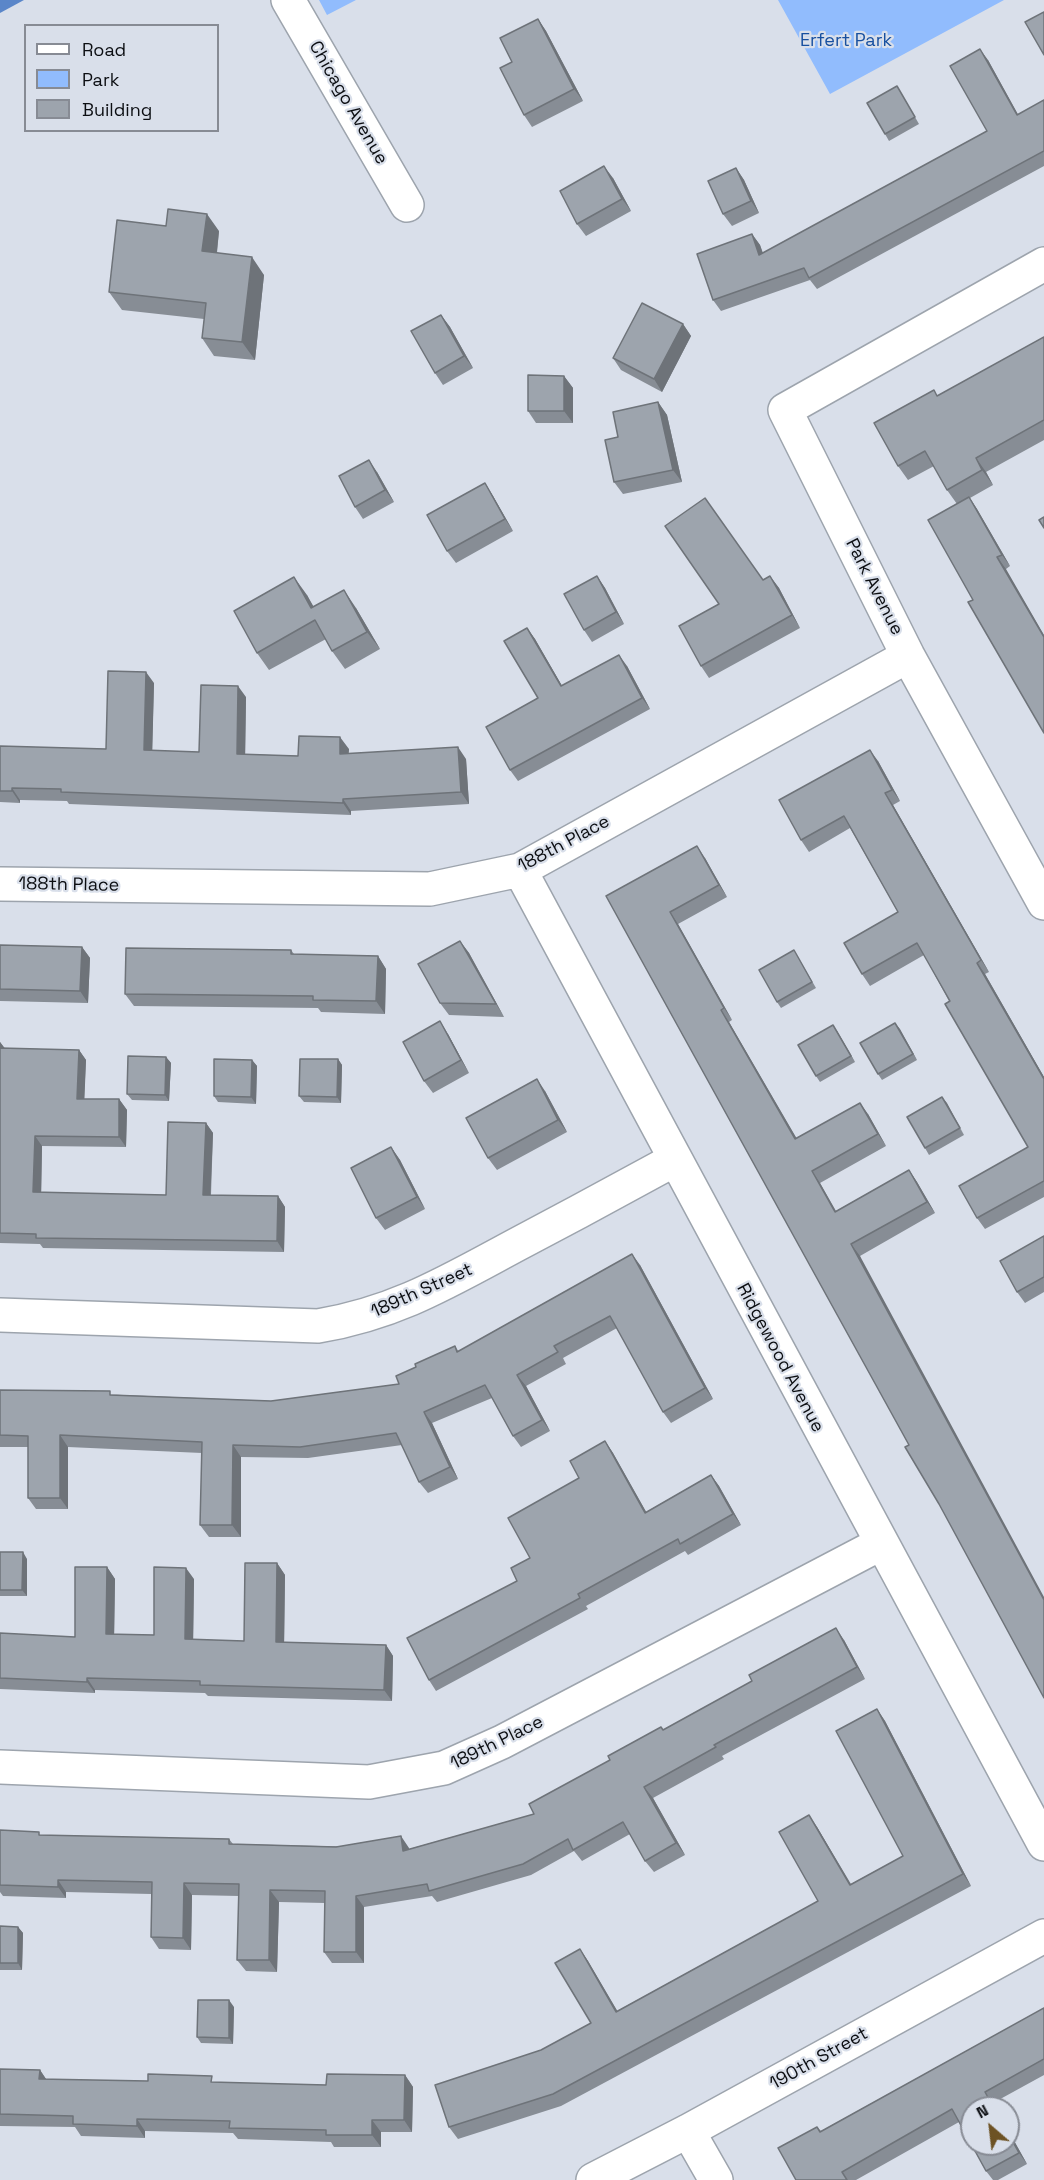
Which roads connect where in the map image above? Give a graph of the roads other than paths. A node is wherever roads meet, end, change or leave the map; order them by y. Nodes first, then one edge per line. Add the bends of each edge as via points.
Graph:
1 (288, 0) edge
2 (407, 205) dead end
3 (1044, 264) edge
4 (908, 656) junction
5 (520, 870) junction
6 (0, 884) edge
7 (1044, 903) edge
8 (674, 1160) junction
9 (0, 1315) edge
10 (880, 1544) junction
11 (0, 1767) edge
12 (1044, 1844) edge
13 (1044, 1936) edge
14 (688, 2131) junction
15 (592, 2180) edge
16 (716, 2180) edge

1 - 2 street, Chicago Avenue
3 - 4 street, Park Avenue via 785,410
4 - 5 street, 188th Place
4 - 7 street, Park Avenue
5 - 6 street, 188th Place via 430,889
5 - 8 street, Ridgewood Avenue
8 - 9 street, 189th Street via 437,1288 377,1314 349,1321 318,1326
8 - 10 street, Ridgewood Avenue
10 - 11 street, 189th Place via 502,1742 444,1768 369,1782
10 - 12 street, Ridgewood Avenue
13 - 14 street, 190th Street
14 - 15 street, 190th Street
14 - 16 street

